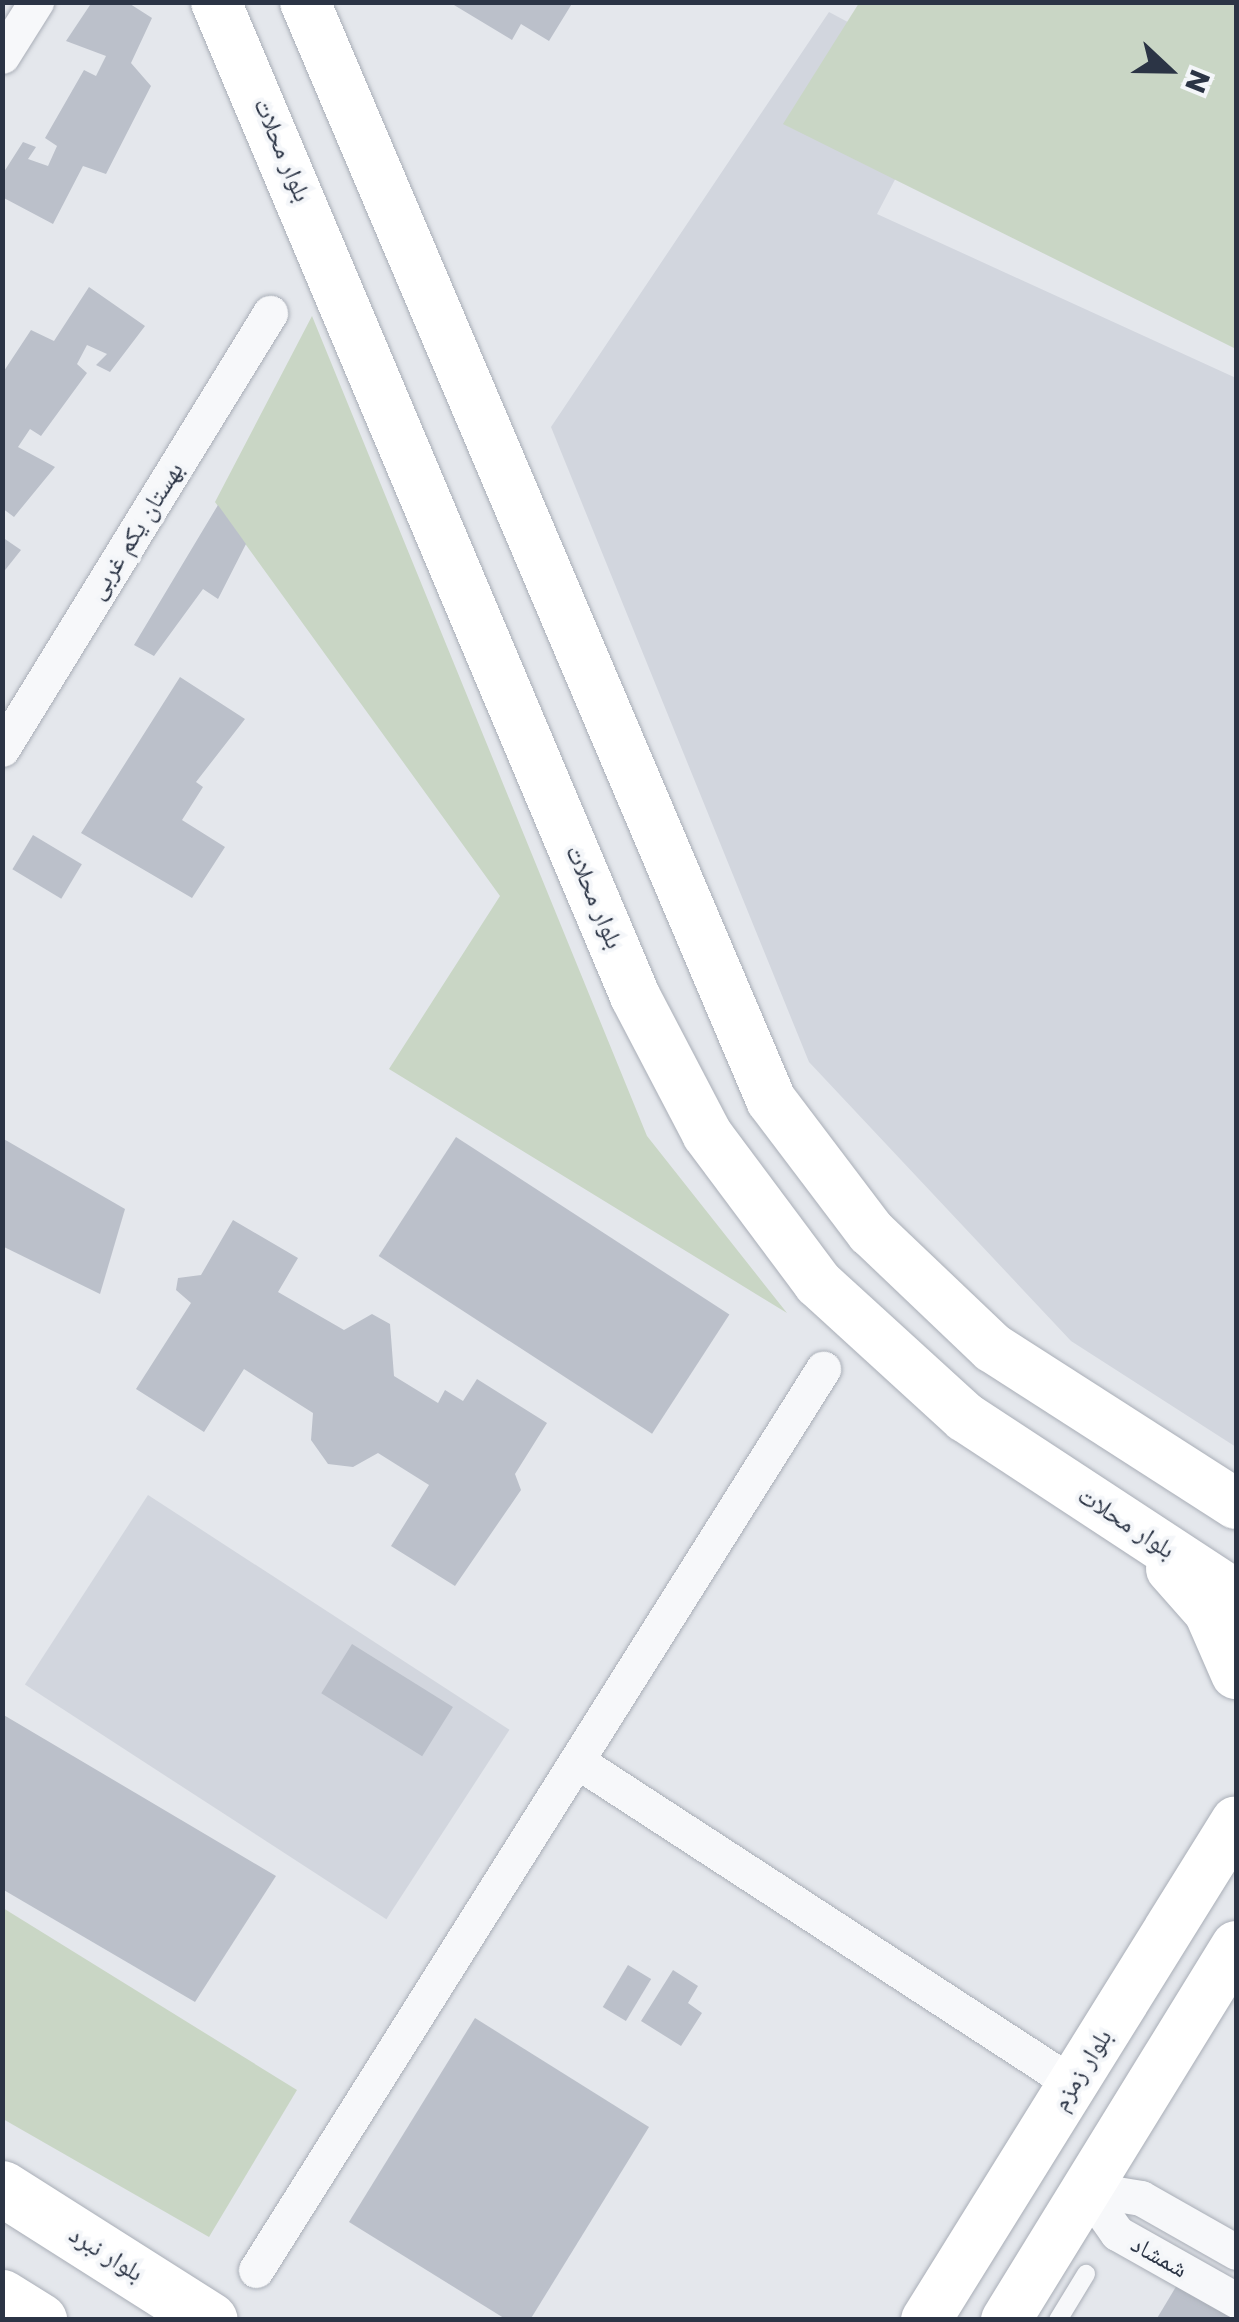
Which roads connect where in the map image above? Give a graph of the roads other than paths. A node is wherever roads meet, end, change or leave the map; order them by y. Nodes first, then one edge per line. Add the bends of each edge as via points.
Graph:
1 (36, 2) edge
2 (216, 2) edge
3 (305, 2) edge
4 (2, 56) edge
5 (270, 314) dead end
6 (2, 749) edge
7 (823, 1369) dead end
8 (1190, 1473) junction
9 (1236, 1492) edge
10 (1236, 1504) edge
11 (1130, 1526) junction
12 (1236, 1594) edge
13 (1236, 1674) edge
14 (576, 1761) junction
15 (1235, 1816) edge
16 (1236, 1946) edge
17 (1073, 2084) junction
18 (2, 2188) edge
19 (1086, 2189) junction
20 (1236, 2252) edge
21 (256, 2270) dead end
22 (1086, 2274) dead end
23 (2, 2297) edge
24 (1236, 2300) edge
25 (39, 2320) edge
26 (210, 2320) edge
27 (926, 2320) edge
28 (1006, 2320) edge
29 (1058, 2320) edge

1 - 4 street
2 - 11 main road, بلوار محلات via 635,996 707,1134 818,1283 965,1416
3 - 8 main road via 771,1100 871,1232 993,1348
5 - 6 street, بهستان یکم غربی
7 - 14 street
8 - 9 main road
8 - 10 main road
11 - 12 main road, بلوار محلات
11 - 13 main road via 1209,1612
14 - 17 street
14 - 21 street
15 - 17 main road, بلوار زمزم
16 - 19 main road
17 - 27 main road, بلوار زمزم
18 - 26 main road, بلوار نبرد
19 - 20 street, شمشاد via 1141,2198
19 - 24 street, شمشاد via 1117,2233
19 - 28 main road
22 - 29 lane
23 - 25 main road

